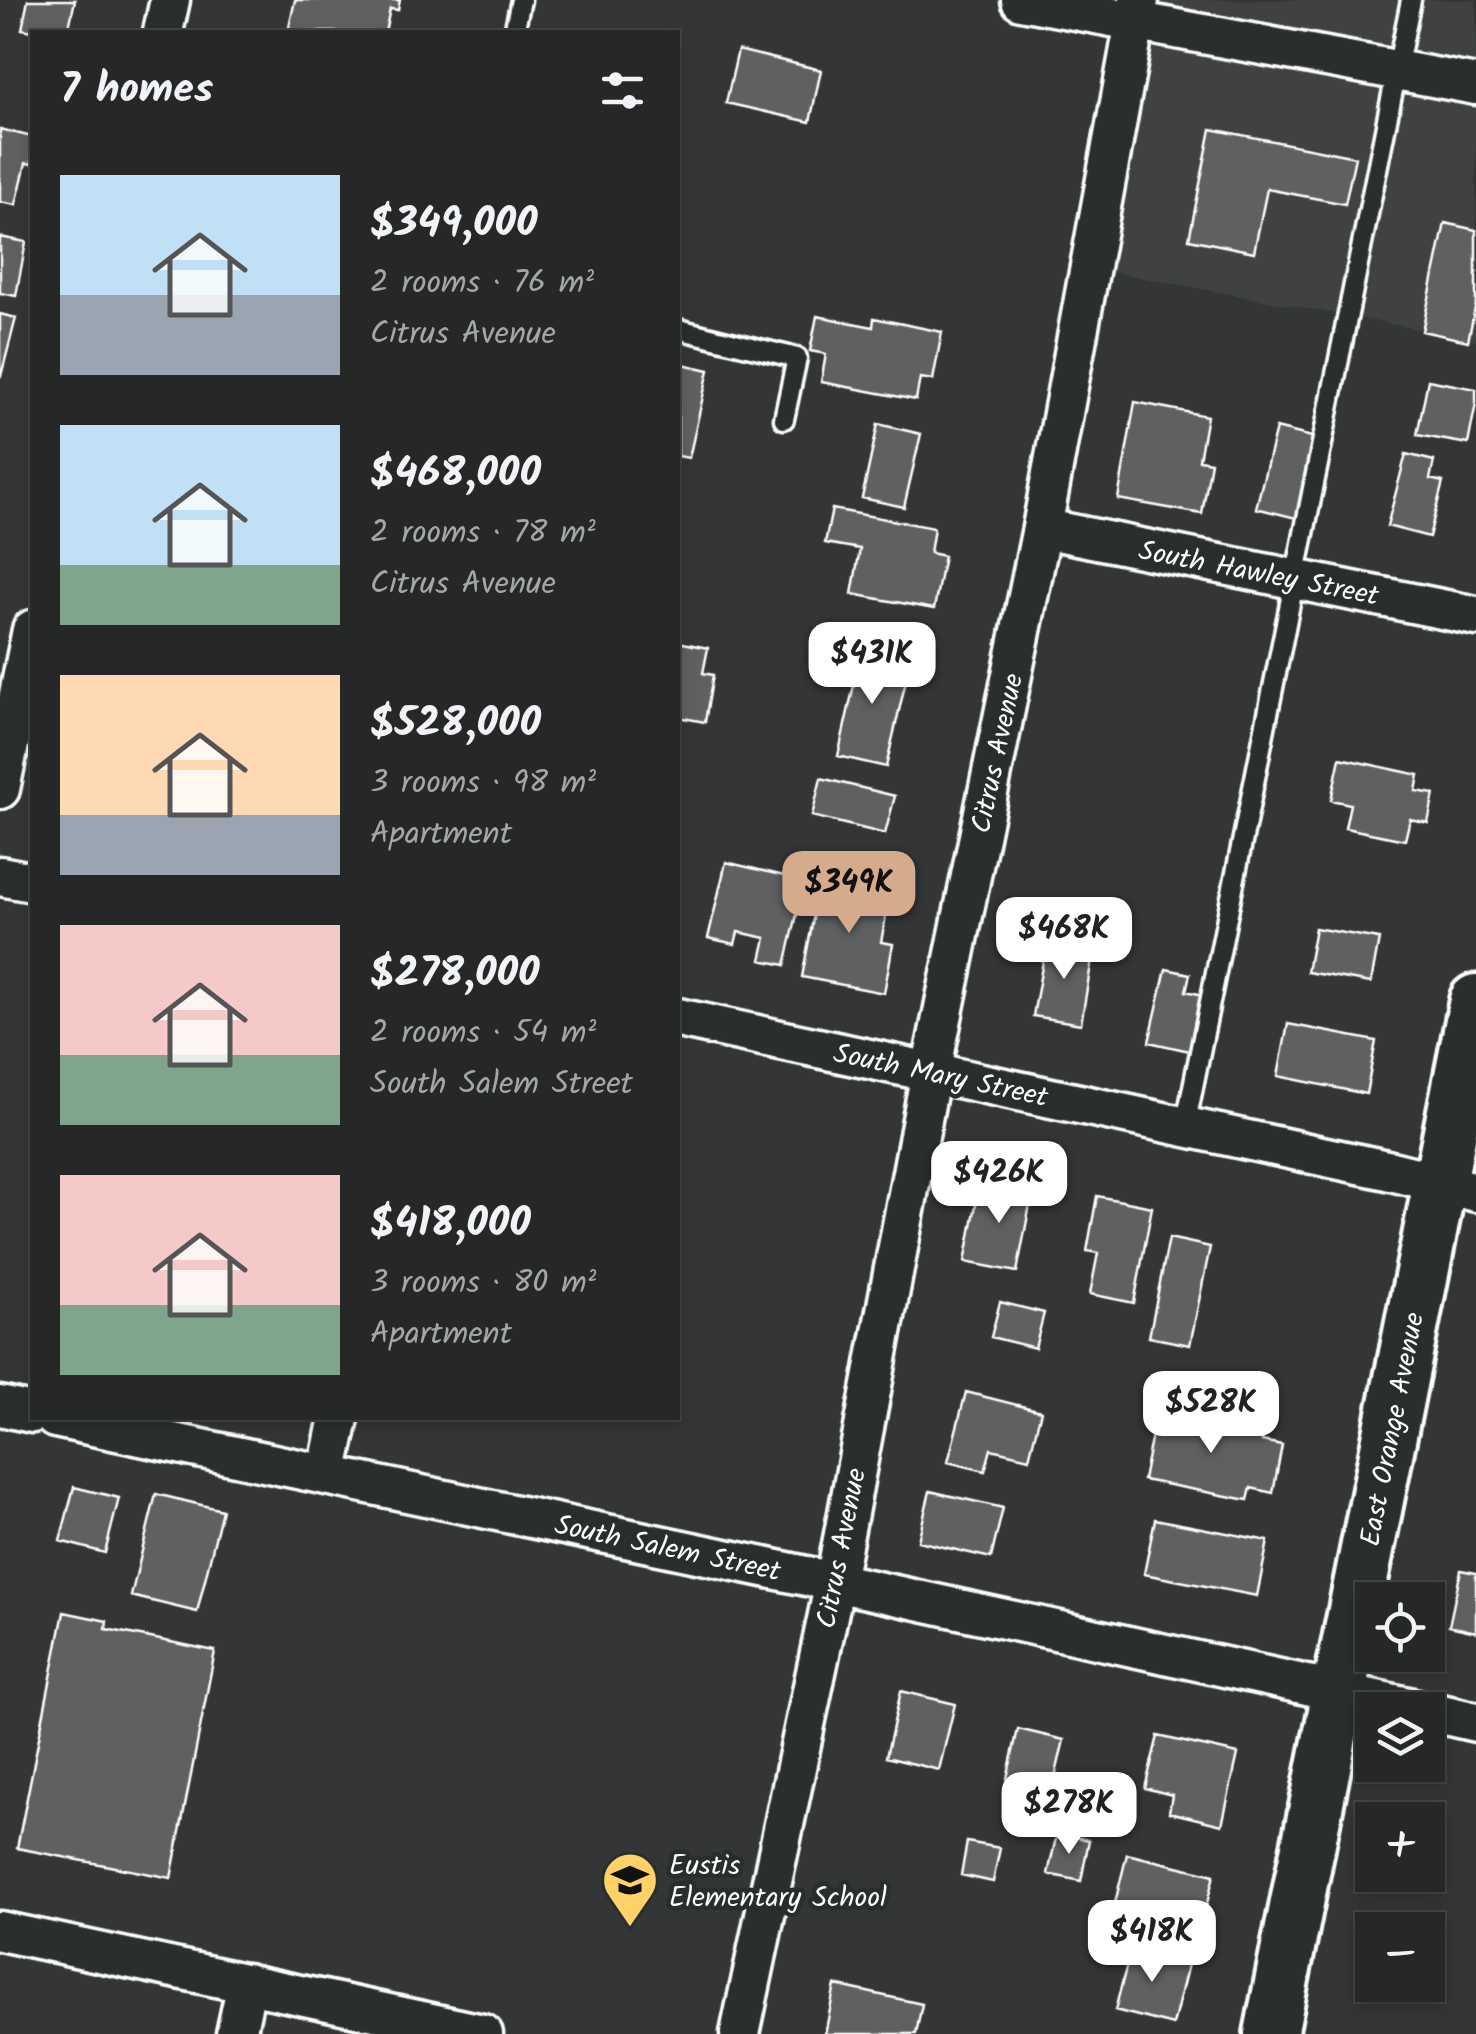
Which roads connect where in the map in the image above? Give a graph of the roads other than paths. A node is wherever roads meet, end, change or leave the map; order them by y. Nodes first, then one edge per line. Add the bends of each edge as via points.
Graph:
1 (170, 0) edge
2 (521, 0) edge
3 (1021, 0) edge
4 (1411, 0) edge
5 (1137, 10) edge
6 (163, 30) edge
7 (514, 30) edge
8 (1396, 70) junction
9 (1476, 85) edge
10 (680, 330) edge
11 (784, 419) dead end
12 (1042, 528) junction
13 (1295, 579) junction
14 (1476, 616) edge
15 (30, 640) edge
16 (0, 789) edge
17 (0, 876) edge
18 (30, 882) edge
19 (1476, 1000) edge
20 (680, 1018) edge
21 (931, 1072) junction
22 (1185, 1126) junction
23 (1458, 1187) edge
24 (0, 1406) edge
25 (30, 1413) edge
26 (77, 1420) edge
27 (338, 1420) edge
28 (109, 1423) edge
29 (327, 1475) junction
30 (834, 1582) junction
31 (1339, 1692) junction
32 (1355, 1696) edge
33 (1445, 1715) edge
34 (1476, 1722) edge
35 (0, 1930) edge
36 (247, 1983) junction
37 (236, 2034) edge
38 (483, 2034) edge
39 (740, 2034) edge
40 (1271, 2034) edge

1 - 6 street
2 - 7 lane
3 - 5 street
4 - 8 lane
5 - 8 street
5 - 12 street, Citrus Avenue
8 - 9 street
8 - 13 lane
10 - 11 lane via 797,358
12 - 13 street, South Hawley Street
12 - 21 street, Citrus Avenue
13 - 14 street, South Hawley Street
13 - 22 lane
15 - 16 street
17 - 18 street
19 - 23 main road, East Orange Avenue
20 - 21 street, South Mary Street
21 - 22 street, South Mary Street
21 - 30 street, Citrus Avenue
22 - 23 street, South Mary Street
23 - 31 main road, East Orange Avenue
24 - 25 street
26 - 28 street, South Salem Street
27 - 29 street
28 - 29 street, South Salem Street
29 - 30 street, South Salem Street
30 - 31 street, South Salem Street
30 - 39 street, Citrus Avenue
31 - 32 street, South Salem Street
31 - 40 main road, East Orange Avenue
33 - 34 street, South Salem Street
35 - 36 street
36 - 37 street
36 - 38 street

